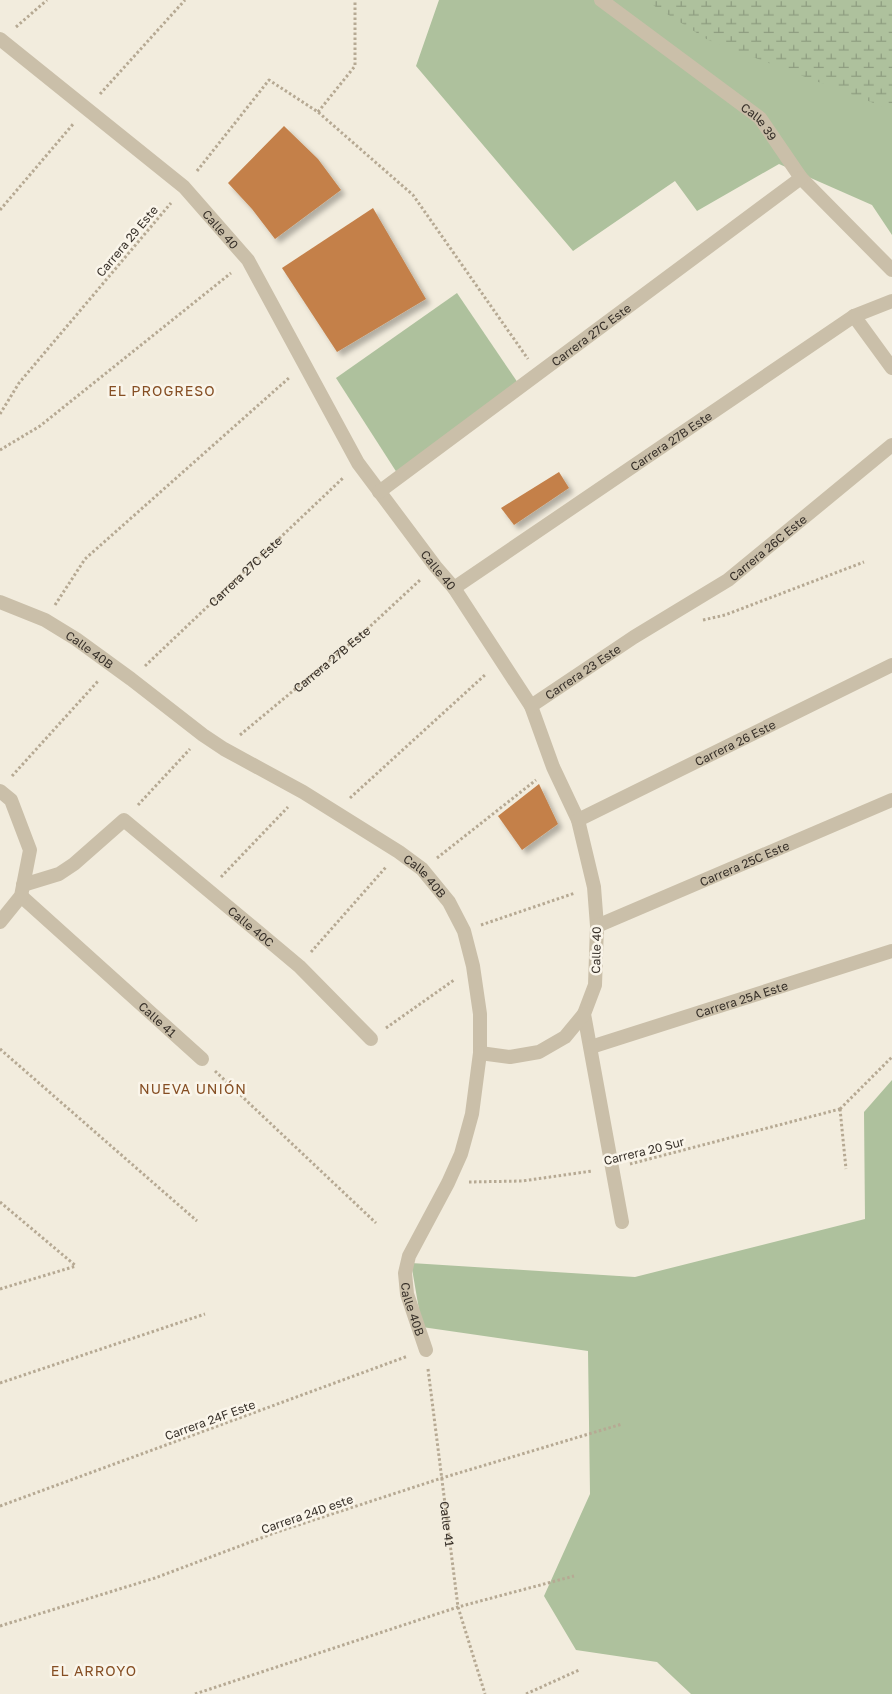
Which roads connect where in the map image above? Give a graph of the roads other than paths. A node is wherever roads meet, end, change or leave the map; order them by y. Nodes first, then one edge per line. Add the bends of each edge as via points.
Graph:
1 (600, 0) edge
2 (1, 39) edge
3 (801, 178) junction
4 (892, 270) edge
5 (892, 301) edge
6 (854, 316) junction
7 (892, 368) edge
8 (892, 445) edge
9 (379, 492) junction
10 (454, 588) junction
11 (0, 602) edge
12 (634, 636) joint
13 (892, 665) edge
14 (531, 706) junction
15 (3, 786) edge
16 (892, 800) edge
17 (578, 820) junction
18 (22, 891) junction
19 (0, 922) edge
20 (597, 926) junction
21 (892, 951) edge
22 (584, 1014) junction
23 (371, 1039) road end
24 (591, 1047) junction
25 (480, 1053) junction
26 (202, 1059) road end
27 (622, 1222) dead end
28 (426, 1350) road end

1 - 3 street, Calle 39 via 760,118
2 - 9 street, Calle 40 via 184,187 248,260 358,463
3 - 4 street, Calle 39
3 - 9 street, Carrera 27C Este
5 - 6 street, Carrera 27B Este
6 - 7 street
6 - 10 street, Carrera 27B Este
8 - 12 street, Carrera 26C Este via 728,580
9 - 10 street, Calle 40
10 - 14 street, Calle 40
11 - 25 street, Calle 40B via 45,620 76,639 224,749 303,792 422,869 449,902 464,930 480,1014
12 - 14 street, Carrera 23 Este
13 - 17 street, Carrera 26 Este
14 - 17 street, Calle 40 via 553,767
15 - 18 street via 30,850
16 - 20 street, Carrera 25C Este
17 - 20 street, Calle 40 via 594,887
18 - 19 street
18 - 23 street, Calle 40C via 74,864 124,820 299,966
18 - 26 street, Calle 41
20 - 22 street, Calle 40 via 595,985
21 - 24 street, Carrera 25A Este
22 - 24 street
22 - 25 street via 565,1037 539,1052 510,1058
24 - 27 street
25 - 28 street, Calle 40B via 472,1114 461,1154 409,1256 405,1273 407,1294

